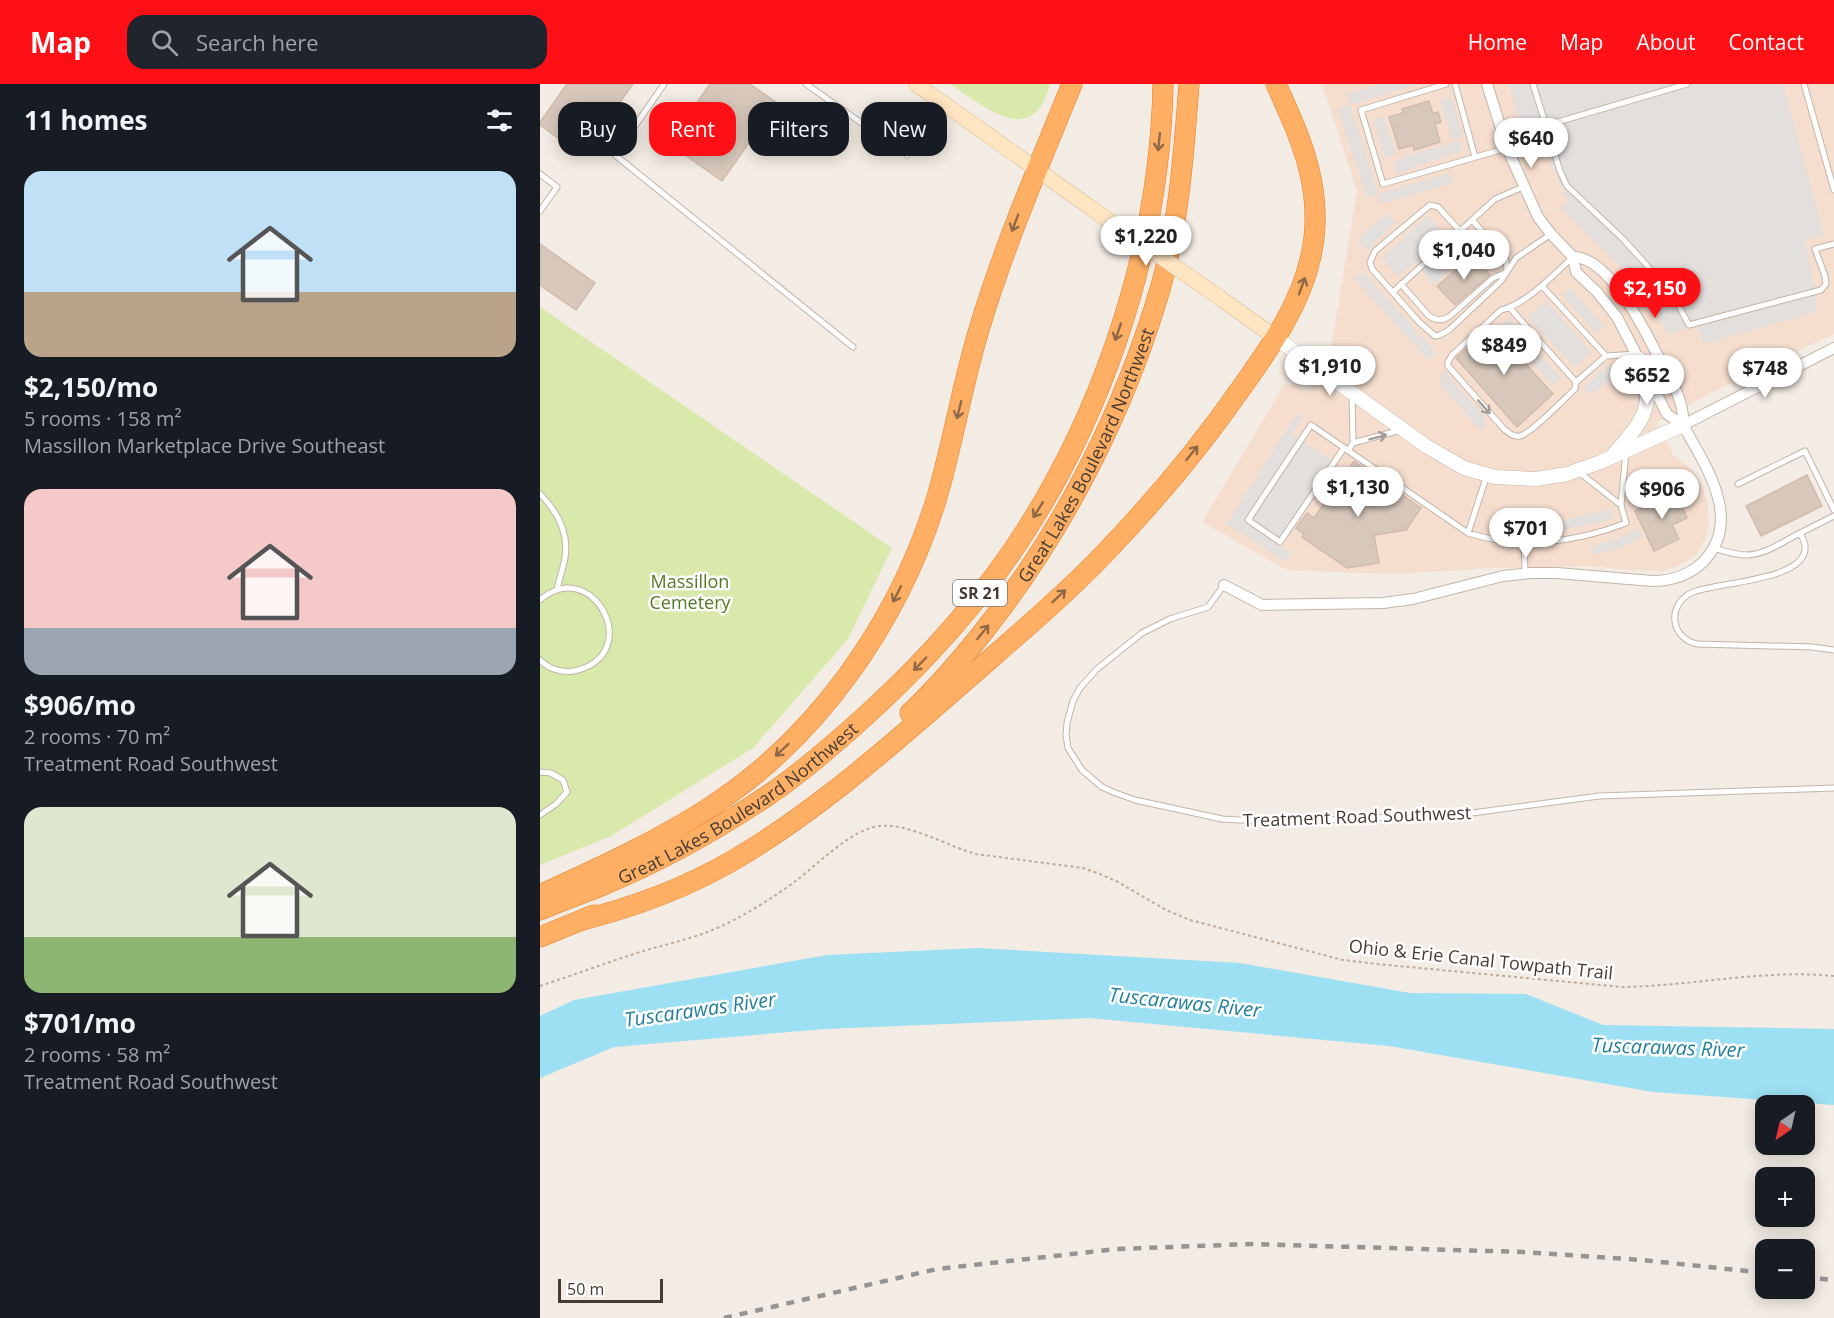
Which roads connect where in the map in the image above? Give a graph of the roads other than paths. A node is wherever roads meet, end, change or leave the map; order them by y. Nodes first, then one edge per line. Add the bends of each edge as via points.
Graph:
1 (664, 84) edge
2 (806, 84) edge
3 (916, 84) edge
4 (1072, 84) edge
5 (1163, 84) edge
6 (1188, 84) edge
7 (1276, 84) edge
8 (1446, 84) edge
9 (1455, 84) edge
10 (1487, 84) edge
11 (1533, 84) edge
12 (1687, 84) edge
13 (1804, 84) edge
14 (861, 123) edge
15 (1545, 125) junction
16 (1505, 143) junction
17 (1476, 157) junction
18 (1037, 169) junction
19 (540, 174) edge
20 (1523, 187) junction
21 (1834, 190) edge
22 (540, 211) edge
23 (1472, 220) junction
24 (1460, 231) junction
25 (1551, 234) junction
26 (1834, 244) edge
27 (1573, 257) junction
28 (1507, 272) junction
29 (1401, 284) junction
30 (1542, 286) junction
31 (1393, 292) junction
32 (1510, 308) junction
33 (1276, 338) junction
34 (853, 347) dead end
35 (1834, 348) edge
36 (1606, 356) junction
37 (1638, 357) junction
38 (1576, 382) junction
39 (1352, 394) junction
40 (1683, 425) junction
41 (1402, 430) junction
42 (1353, 443) junction
43 (1346, 449) junction
44 (1626, 451) junction
45 (1611, 458) junction
46 (1578, 471) junction
47 (1487, 475) junction
48 (1738, 484) dead end
49 (540, 494) edge
50 (1621, 505) junction
51 (1834, 510) edge
52 (1834, 516) edge
53 (1468, 533) junction
54 (1800, 533) junction
55 (1524, 542) junction
56 (1713, 548) junction
57 (1525, 573) junction
58 (1224, 585) joint
59 (557, 590) junction
60 (540, 600) edge
61 (1834, 650) edge
62 (540, 660) edge
63 (540, 772) edge
64 (1834, 788) edge
65 (540, 815) edge
66 (540, 895) edge
67 (540, 910) edge
68 (582, 920) junction
69 (540, 937) edge

1 - 34 lane via 615,155
2 - 14 lane
3 - 18 main road
4 - 18 highway
5 -> 67 highway, Great Lakes Boulevard Northwest / SR 21 via 1150,220 1121,326 1065,461 996,574 893,692 799,773 689,843 603,885
68 -> 6 highway, Great Lakes Boulevard Northwest / SR 21 via 727,851 819,791 920,704 1005,603 1062,519 1134,366 1161,286 1170,245 1183,165
33 -> 7 highway via 1306,277 1316,216 1309,164
8 - 17 lane via 1361,110 1383,184
9 - 17 lane
10 - 16 street
11 - 15 lane
12 - 15 lane
13 - 21 lane
15 - 16 lane
15 - 26 lane via 1568,186 1643,261 1675,298 1689,325 1821,290 1826,284 1825,276 1815,249
16 - 17 lane
16 - 20 street
18 - 33 main road, bridge
18 -> 66 highway via 980,327 923,537 882,621 848,674 795,738 740,786 630,853
19 - 22 lane via 557,187
20 - 23 lane via 1495,199
20 - 25 street
23 - 24 lane
23 - 28 lane via 1503,254
24 - 29 lane
24 - 31 lane via 1438,207 1430,205 1375,251 1371,267
25 - 27 street
25 - 28 lane via 1516,258
27 - 30 lane
27 - 37 street via 1576,272 1611,309
27 - 40 street via 1592,263 1633,309 1682,403
28 - 29 lane via 1493,278 1442,320 1429,316
28 - 31 lane via 1438,336
29 - 31 lane
30 - 32 lane
30 - 36 lane
32 - 38 lane
32 -> 38 lane via 1501,310 1452,355 1448,363 1454,373 1504,429 1517,436 1529,431 1575,389
33 - 39 street
68 -> 33 highway via 613,913 695,882 802,816 884,751 1103,555 1176,474
35 - 40 street
36 - 37 lane
36 - 38 lane
37 - 40 street via 1667,414
37 - 45 street via 1647,391 1646,407 1637,426
39 - 41 street
39 - 42 lane
40 - 44 street
40 - 56 street, Treatment Road Southwest via 1719,498 1721,518
42 -> 41 lane
41 - 47 street via 1454,463
42 - 43 lane
43 - 43 lane via 1311,425 1248,520 1280,542
43 - 53 lane
44 - 45 street
44 - 50 lane
45 - 46 street
46 - 47 street via 1536,480
46 - 50 lane
47 - 53 lane
48 - 51 lane via 1805,451
49 - 59 lane via 553,507 566,544
50 - 55 lane via 1626,523 1610,530
52 - 54 lane
53 - 55 lane via 1487,540
54 - 56 lane via 1749,555
54 - 61 lane via 1806,549 1802,559 1781,572 1756,580 1689,593 1676,608 1675,626 1682,638 1697,644
55 - 57 lane
56 - 57 street, Treatment Road Southwest via 1694,569 1665,581
57 - 58 street, Treatment Road Southwest via 1383,603 1262,605
58 - 64 lane, Treatment Road Southwest via 1208,607 1142,633 1080,688 1067,723 1068,748 1082,770 1102,787 1135,800 1222,819 1275,822 1465,814 1599,796
59 - 60 lane
59 - 62 lane via 584,592 596,600 609,624 609,638 595,662 583,669 556,670
63 - 65 lane via 563,780 567,792
68 - 69 highway, Great Lakes Boulevard Northwest / SR 21

